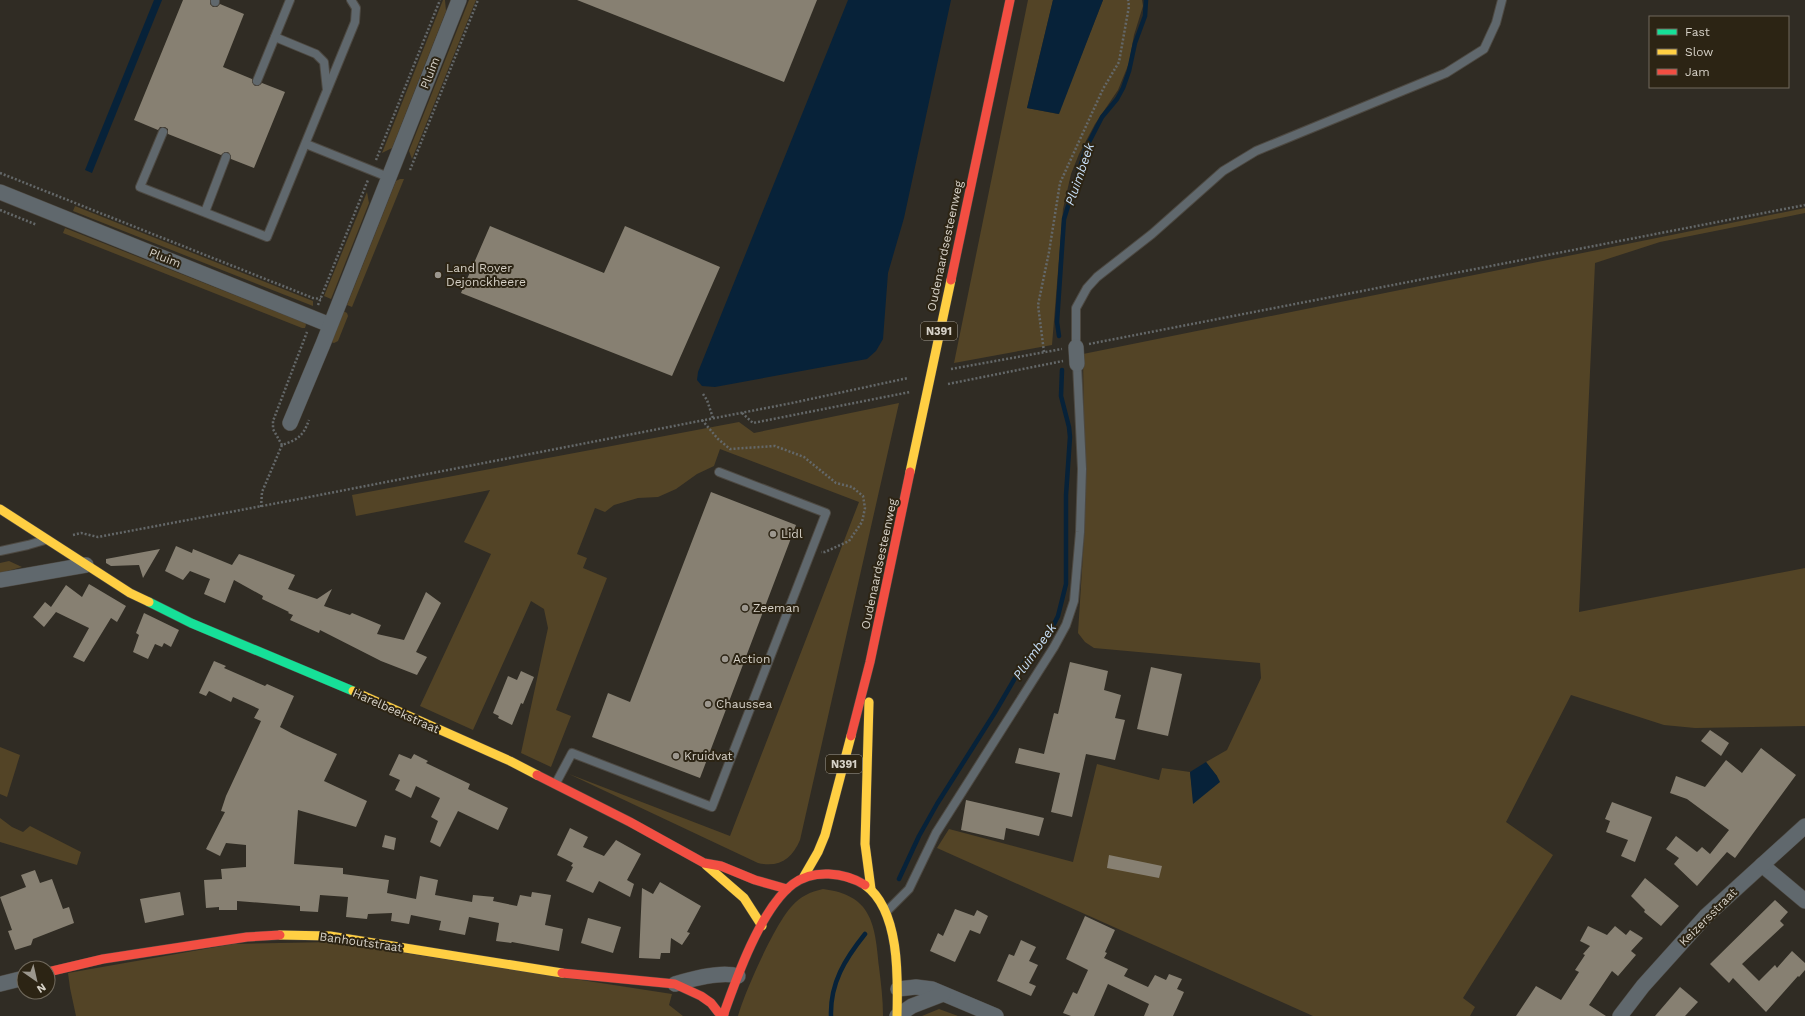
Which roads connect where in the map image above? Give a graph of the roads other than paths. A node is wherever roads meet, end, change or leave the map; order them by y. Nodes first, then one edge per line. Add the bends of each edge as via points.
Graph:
1 (290, 0) edge
2 (351, 0) edge
3 (459, 0) edge
4 (1010, 0) edge
5 (1502, 0) edge
6 (275, 37) junction
7 (257, 81) dead end
8 (328, 91) junction
9 (163, 132) dead end
10 (306, 144) junction
11 (226, 157) dead end
12 (388, 177) junction
13 (0, 192) edge
14 (205, 212) junction
15 (330, 325) junction
16 (1076, 346) joint
17 (1077, 364) joint
18 (290, 423) dead end
19 (719, 472) dead end
20 (0, 509) edge
21 (47, 539) junction
22 (0, 551) edge
23 (86, 565) junction
24 (0, 580) edge
25 (870, 662) junction
26 (556, 783) junction
27 (1805, 826) edge
28 (704, 863) junction
29 (1762, 865) junction
30 (803, 878) junction
31 (787, 889) junction
32 (871, 889) junction
33 (1805, 901) edge
34 (886, 912) junction
35 (762, 926) junction
36 (56, 970) edge
37 (738, 976) junction
38 (16, 980) edge
39 (0, 984) edge
40 (676, 984) junction
41 (898, 989) junction
42 (943, 994) junction
43 (723, 1015) edge
44 (898, 1016) edge
45 (996, 1016) edge
46 (1620, 1016) edge

1 - 6 lane
2 - 8 lane via 356,8 356,22
3 - 12 street, Pluim
4 - 25 street, Oudenaardsesteenweg / N391
5 - 16 lane via 1496,23 1484,49 1446,73 1256,151 1223,171 1087,288 1076,308
6 - 7 lane
6 - 8 lane via 316,54 324,62
8 - 10 lane
9 - 14 lane via 140,187
10 - 12 lane
10 - 14 lane via 267,237
11 - 14 lane
12 - 15 street, Pluim
13 - 15 street, Pluim
15 - 18 street, Pluim
16 - 17 street
17 - 34 lane via 1082,469 1080,532 1074,601 1066,626 936,833 909,889
19 - 26 lane via 826,513 712,807 572,752
20 - 21 street, Harelbeekstraat
21 - 22 lane via 28,546
21 - 23 street, Harelbeekstraat
23 - 24 street
23 - 26 street, Harelbeekstraat via 130,593 191,623
25 - 30 street, Oudenaardsesteenweg / N391 via 825,835
25 - 32 street, Oudenaardsesteenweg / N391 via 865,844
26 - 28 street, Harelbeekstraat
27 - 29 street, Keizersstraat
28 - 31 street, Harelbeekstraat via 721,866 755,880
28 - 35 street, Harelbeekstraat via 744,898
29 - 33 street
29 - 46 street, Keizersstraat via 1706,916
30 - 31 street, N391
30 - 32 street, N391 via 820,874 842,875 855,879
31 - 35 street, N391
32 - 34 street, N391
34 - 41 street, N391 via 891,928
35 - 37 street, N391
36 - 40 street, Banhoutstraat via 103,959 228,940 275,935 309,935 364,940 580,975
37 - 40 street, Banhoutstraat via 722,975
37 - 43 street, N391
38 - 39 street
40 - 43 street, Banhoutstraat via 701,996
41 - 42 street via 916,987 932,989
41 - 44 street, N391
42 - 44 street via 912,1006
42 - 45 street

